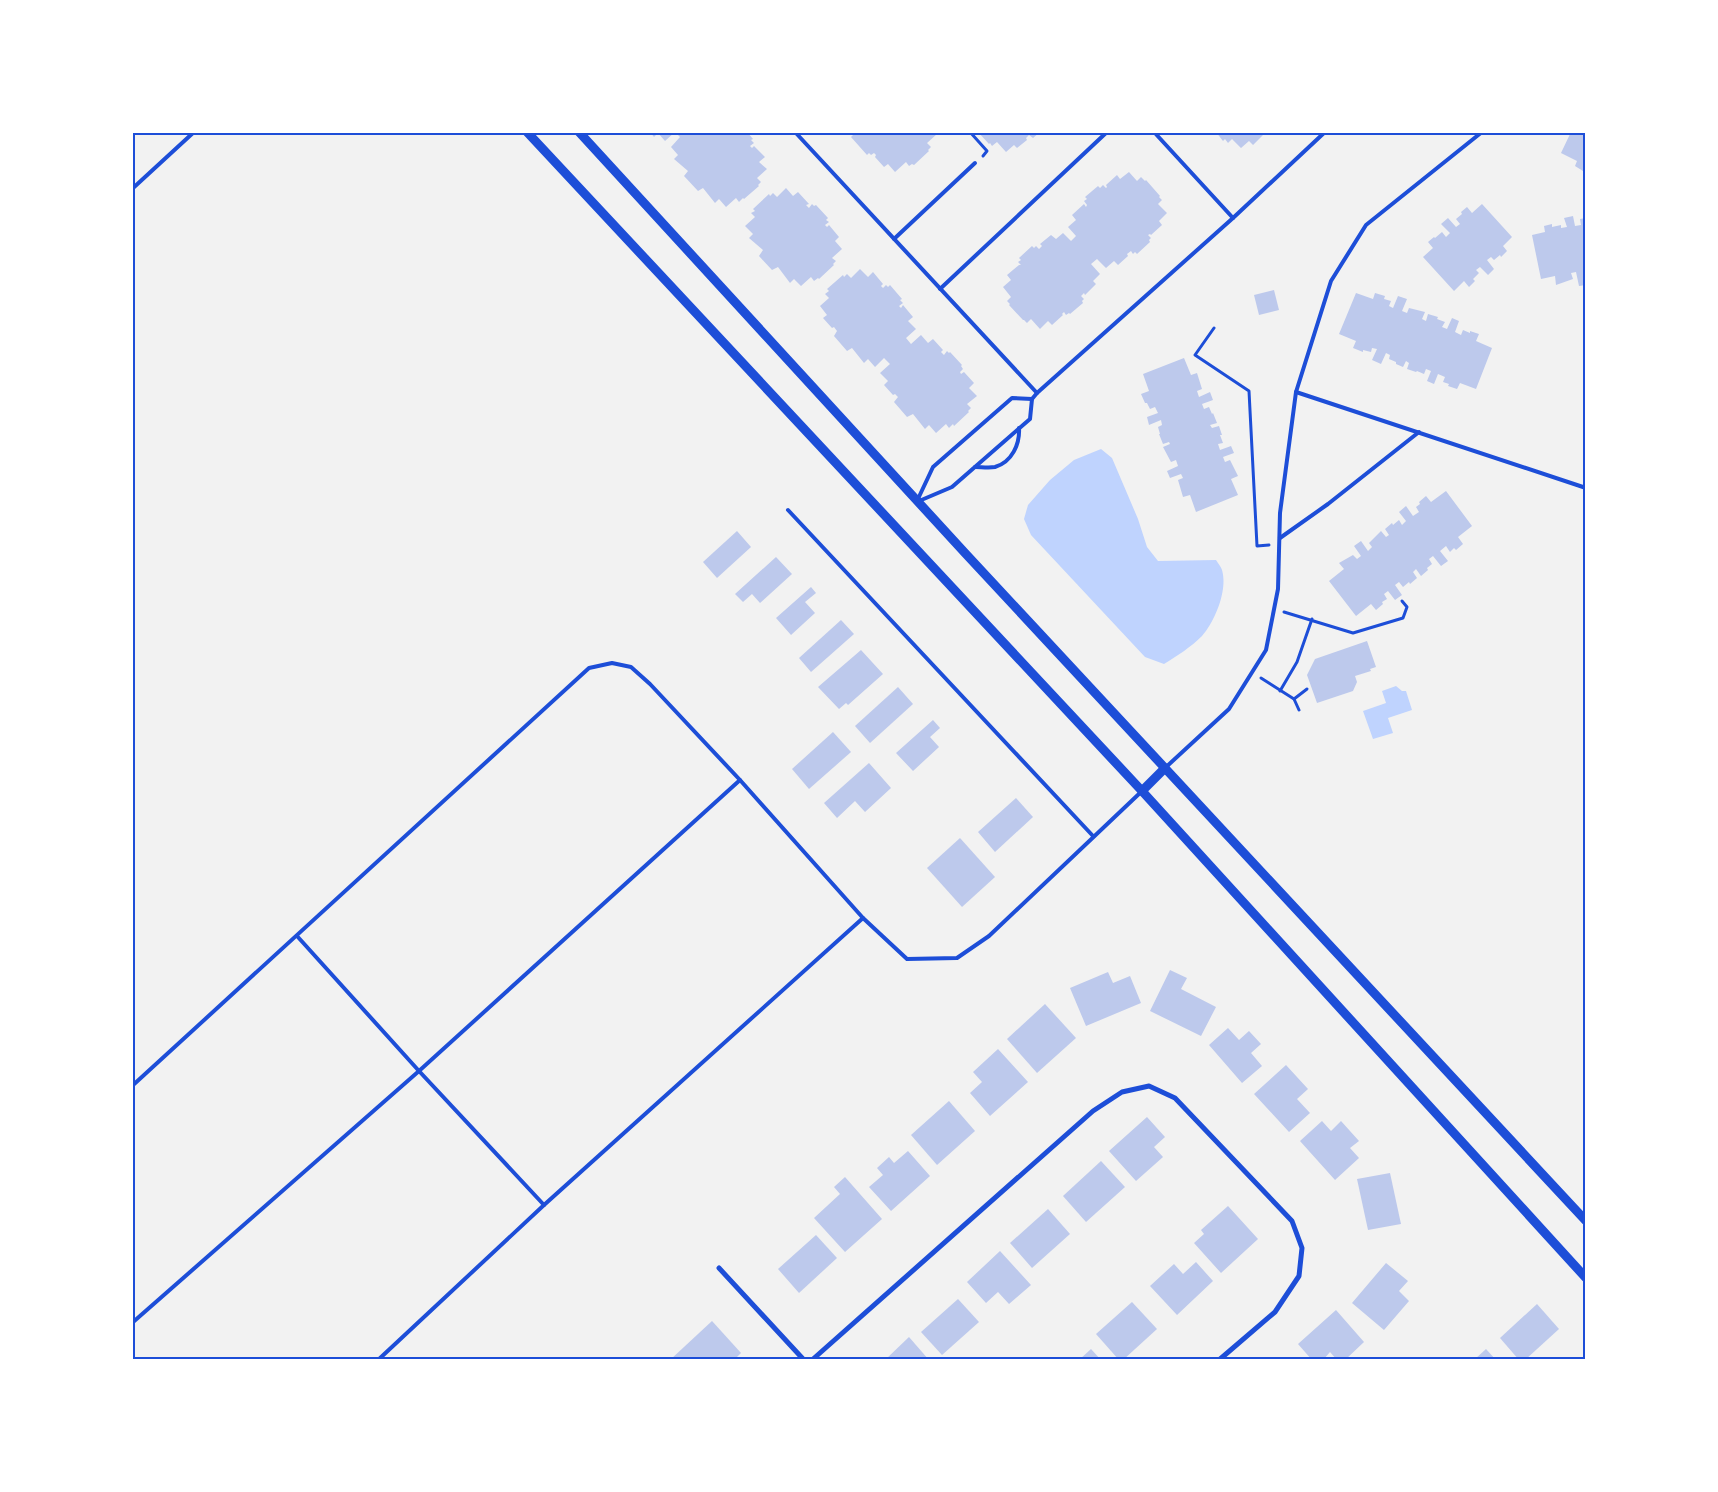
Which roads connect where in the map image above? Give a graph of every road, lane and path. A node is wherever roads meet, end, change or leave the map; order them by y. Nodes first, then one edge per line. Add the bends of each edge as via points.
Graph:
1 (194, 132) edge
2 (527, 132) edge
3 (580, 132) edge
4 (796, 132) edge
5 (970, 132) edge
6 (1107, 132) edge
7 (1154, 132) edge
8 (1325, 132) edge
9 (1482, 132) edge
10 (975, 163) joint
11 (132, 189) edge
12 (1233, 218) junction
13 (894, 239) junction
14 (940, 288) junction
15 (1214, 328) dead end
16 (1296, 392) junction
17 (1038, 393) junction
18 (1032, 399) junction
19 (1019, 428) junction
20 (1419, 432) junction
21 (975, 467) junction
22 (1586, 488) edge
23 (918, 501) junction
24 (788, 510) dead end
25 (1280, 538) junction
26 (1279, 545) junction
27 (1402, 601) dead end
28 (1274, 609) junction
29 (1312, 620) junction
30 (1252, 672) junction
31 (1306, 689) dead end
32 (1280, 691) junction
33 (1294, 699) junction
34 (1300, 710) dead end
35 (1165, 768) junction
36 (740, 780) junction
37 (1142, 791) junction
38 (1093, 836) junction
39 (864, 918) junction
40 (297, 936) junction
41 (419, 1071) junction
42 (132, 1086) edge
43 (544, 1205) junction
44 (1586, 1221) edge
45 (719, 1268) dead end
46 (1586, 1278) edge
47 (132, 1323) edge
48 (378, 1360) edge
49 (804, 1360) edge
50 (812, 1360) edge
51 (1219, 1360) edge

1 - 11 lane
2 - 37 street
3 - 23 street
4 - 13 lane
5 - 10 path via 987,151
6 - 14 lane
7 - 12 lane
8 - 12 lane
9 - 16 lane via 1366,225 1331,281
10 - 13 lane
12 - 17 lane
13 - 14 lane
14 - 17 lane
15 - 26 path via 1195,355 1249,391 1257,546
16 - 20 lane
16 - 25 lane via 1280,513
17 - 18 lane
18 - 19 lane via 1030,419
18 - 23 lane via 1012,398 933,467
19 - 21 lane
19 - 21 lane via 1020,438 1005,462 994,467
20 - 22 lane
20 - 25 lane
21 - 23 lane via 952,487
23 - 35 street
24 - 38 lane
25 - 26 lane
26 - 28 lane
27 - 29 path via 1406,606 1403,618 1352,634
28 - 29 path
28 - 30 lane via 1266,650
29 - 32 path via 1297,662
30 - 32 path
30 - 35 lane via 1229,709
31 - 33 path
32 - 33 path
33 - 34 path
35 - 37 street
35 - 44 street
36 - 39 lane
36 - 40 lane via 632,667 612,663 589,668
36 - 41 lane
37 - 38 lane
37 - 46 street
38 - 39 lane via 990,936 957,958 907,959
39 - 43 lane
40 - 41 lane
40 - 42 lane
41 - 43 lane
41 - 47 lane
43 - 48 lane
45 - 49 street
50 - 51 street via 1093,1111 1122,1092 1149,1086 1175,1098 1292,1221 1302,1248 1299,1276 1275,1312

